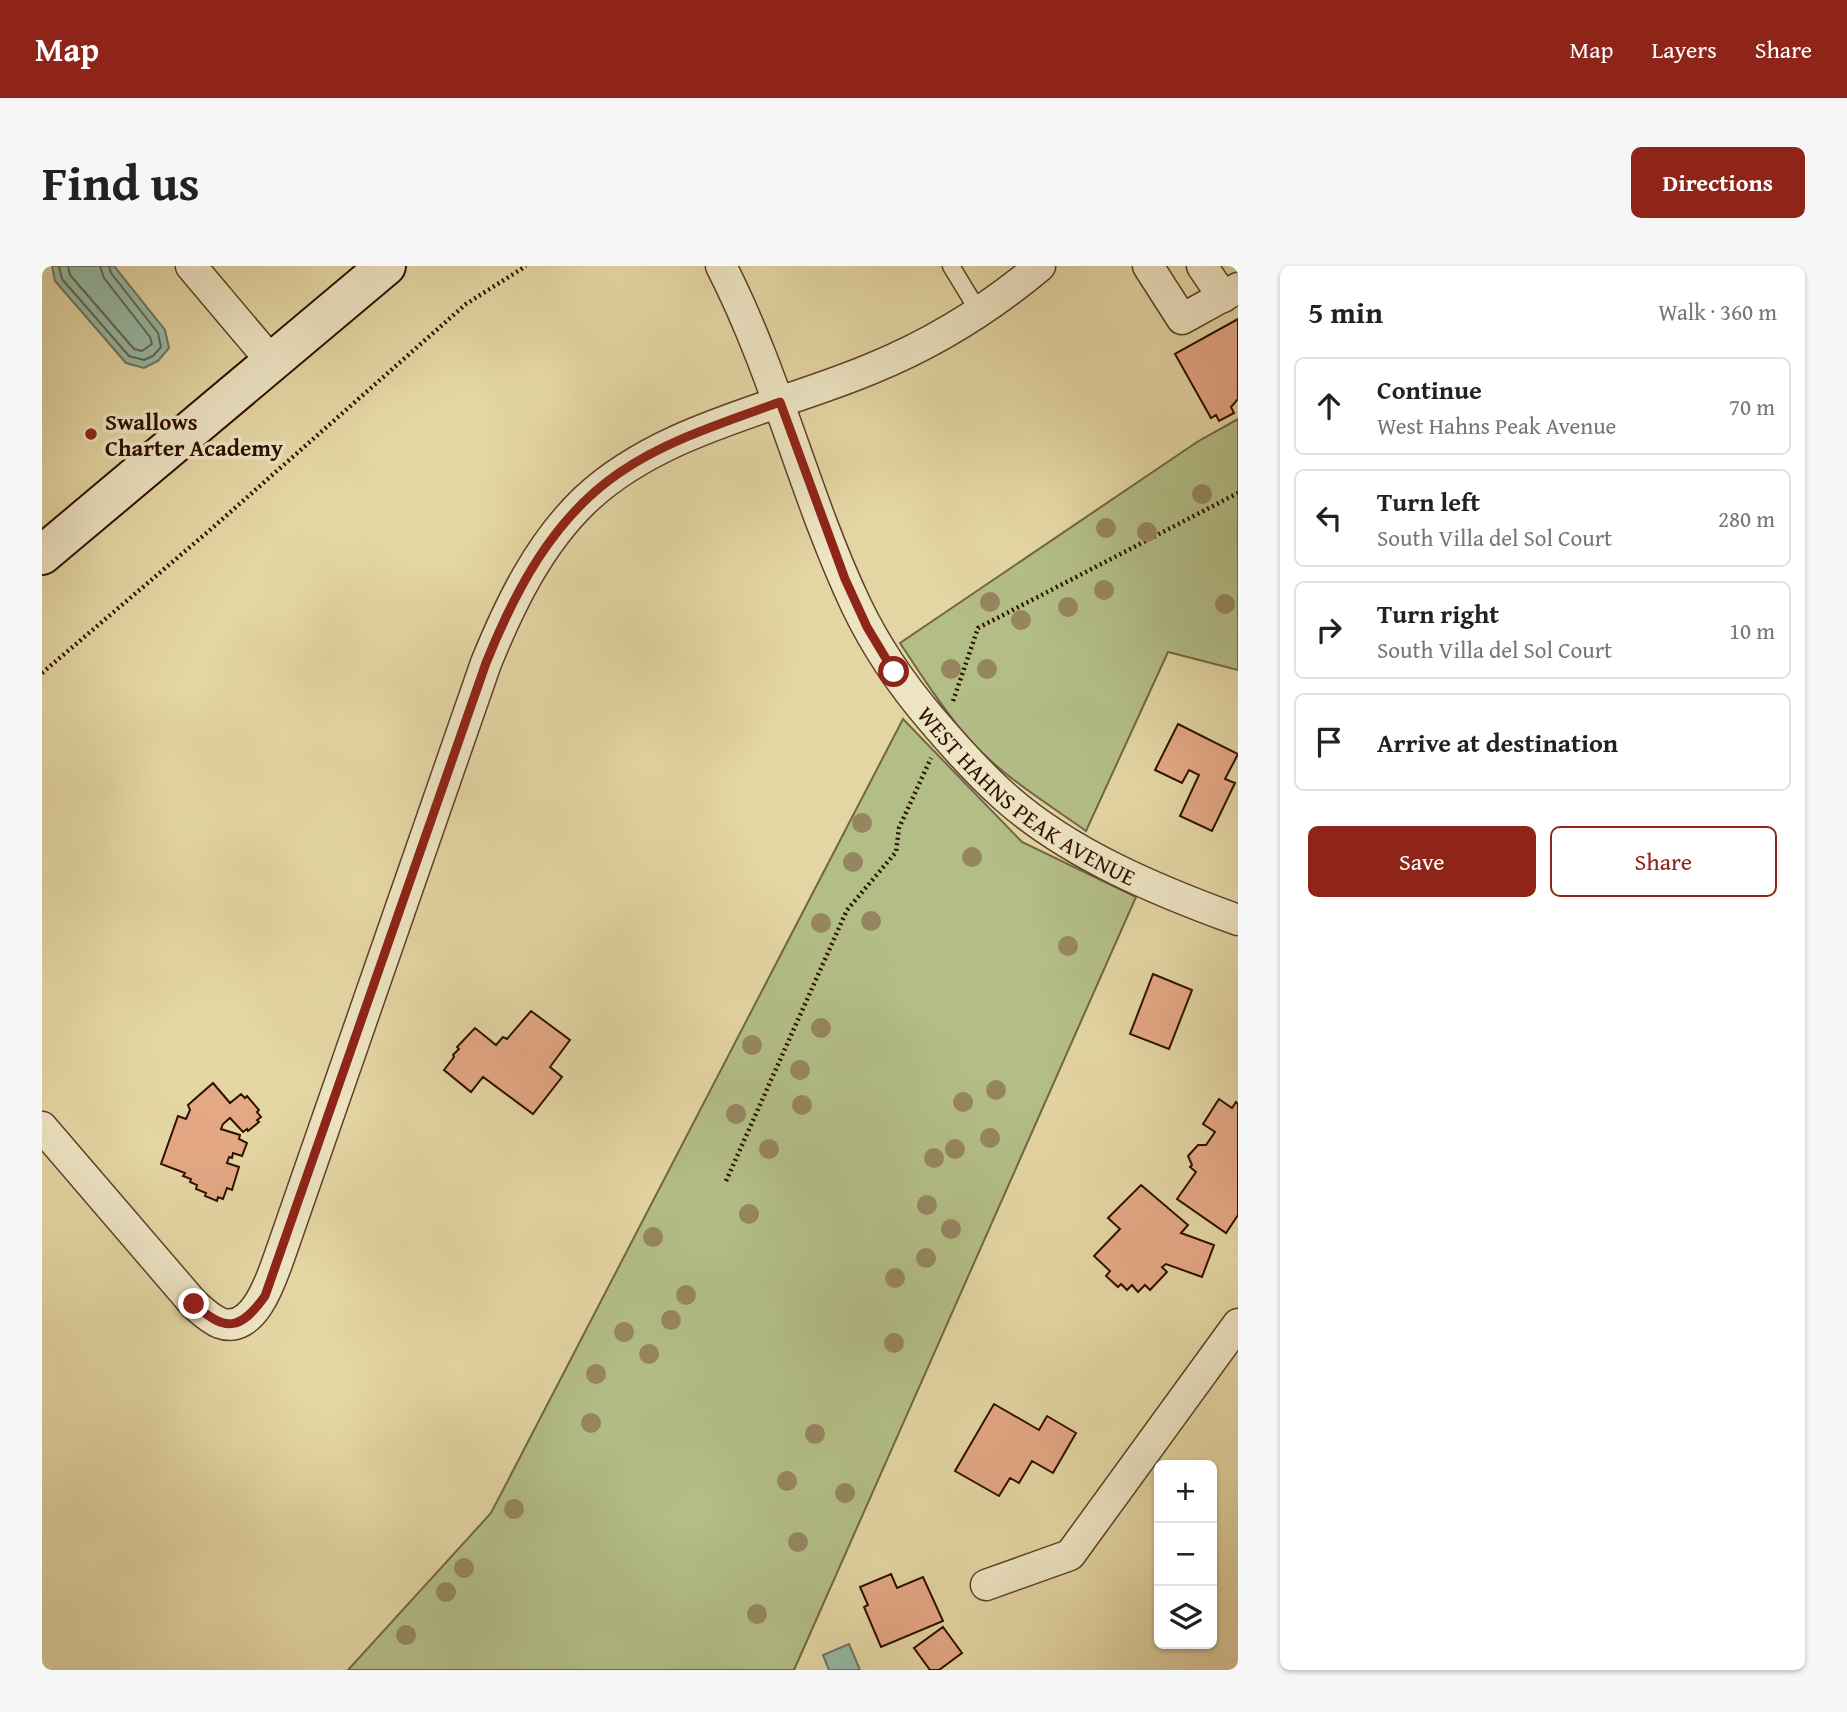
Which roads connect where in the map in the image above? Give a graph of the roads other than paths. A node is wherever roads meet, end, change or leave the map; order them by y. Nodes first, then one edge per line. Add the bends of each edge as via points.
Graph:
1 (191, 266) edge
2 (386, 266) edge
3 (721, 266) edge
4 (951, 266) edge
5 (1040, 266) edge
6 (1148, 266) edge
7 (1202, 266) edge
8 (1230, 293) edge
9 (979, 312) junction
10 (272, 362) junction
11 (780, 402) junction
12 (42, 555) edge
13 (1238, 920) edge
14 (42, 1127) edge
15 (1238, 1324) edge
16 (986, 1585) dead end

1 - 10 street
2 - 10 main road
3 - 11 street, WEST HAHNS PEAK AVENUE
4 - 9 lane
5 - 9 street
6 - 8 street via 1182,319
7 - 8 street
9 - 11 street via 897,358
10 - 12 main road
11 - 13 street, WEST HAHNS PEAK AVENUE via 861,616 894,672 969,763 1006,798 1082,850 1135,878
11 - 14 street via 699,432 618,473 561,527 516,595 486,663 281,1252 256,1308 235,1324 223,1325 208,1317
15 - 16 street via 1070,1555

